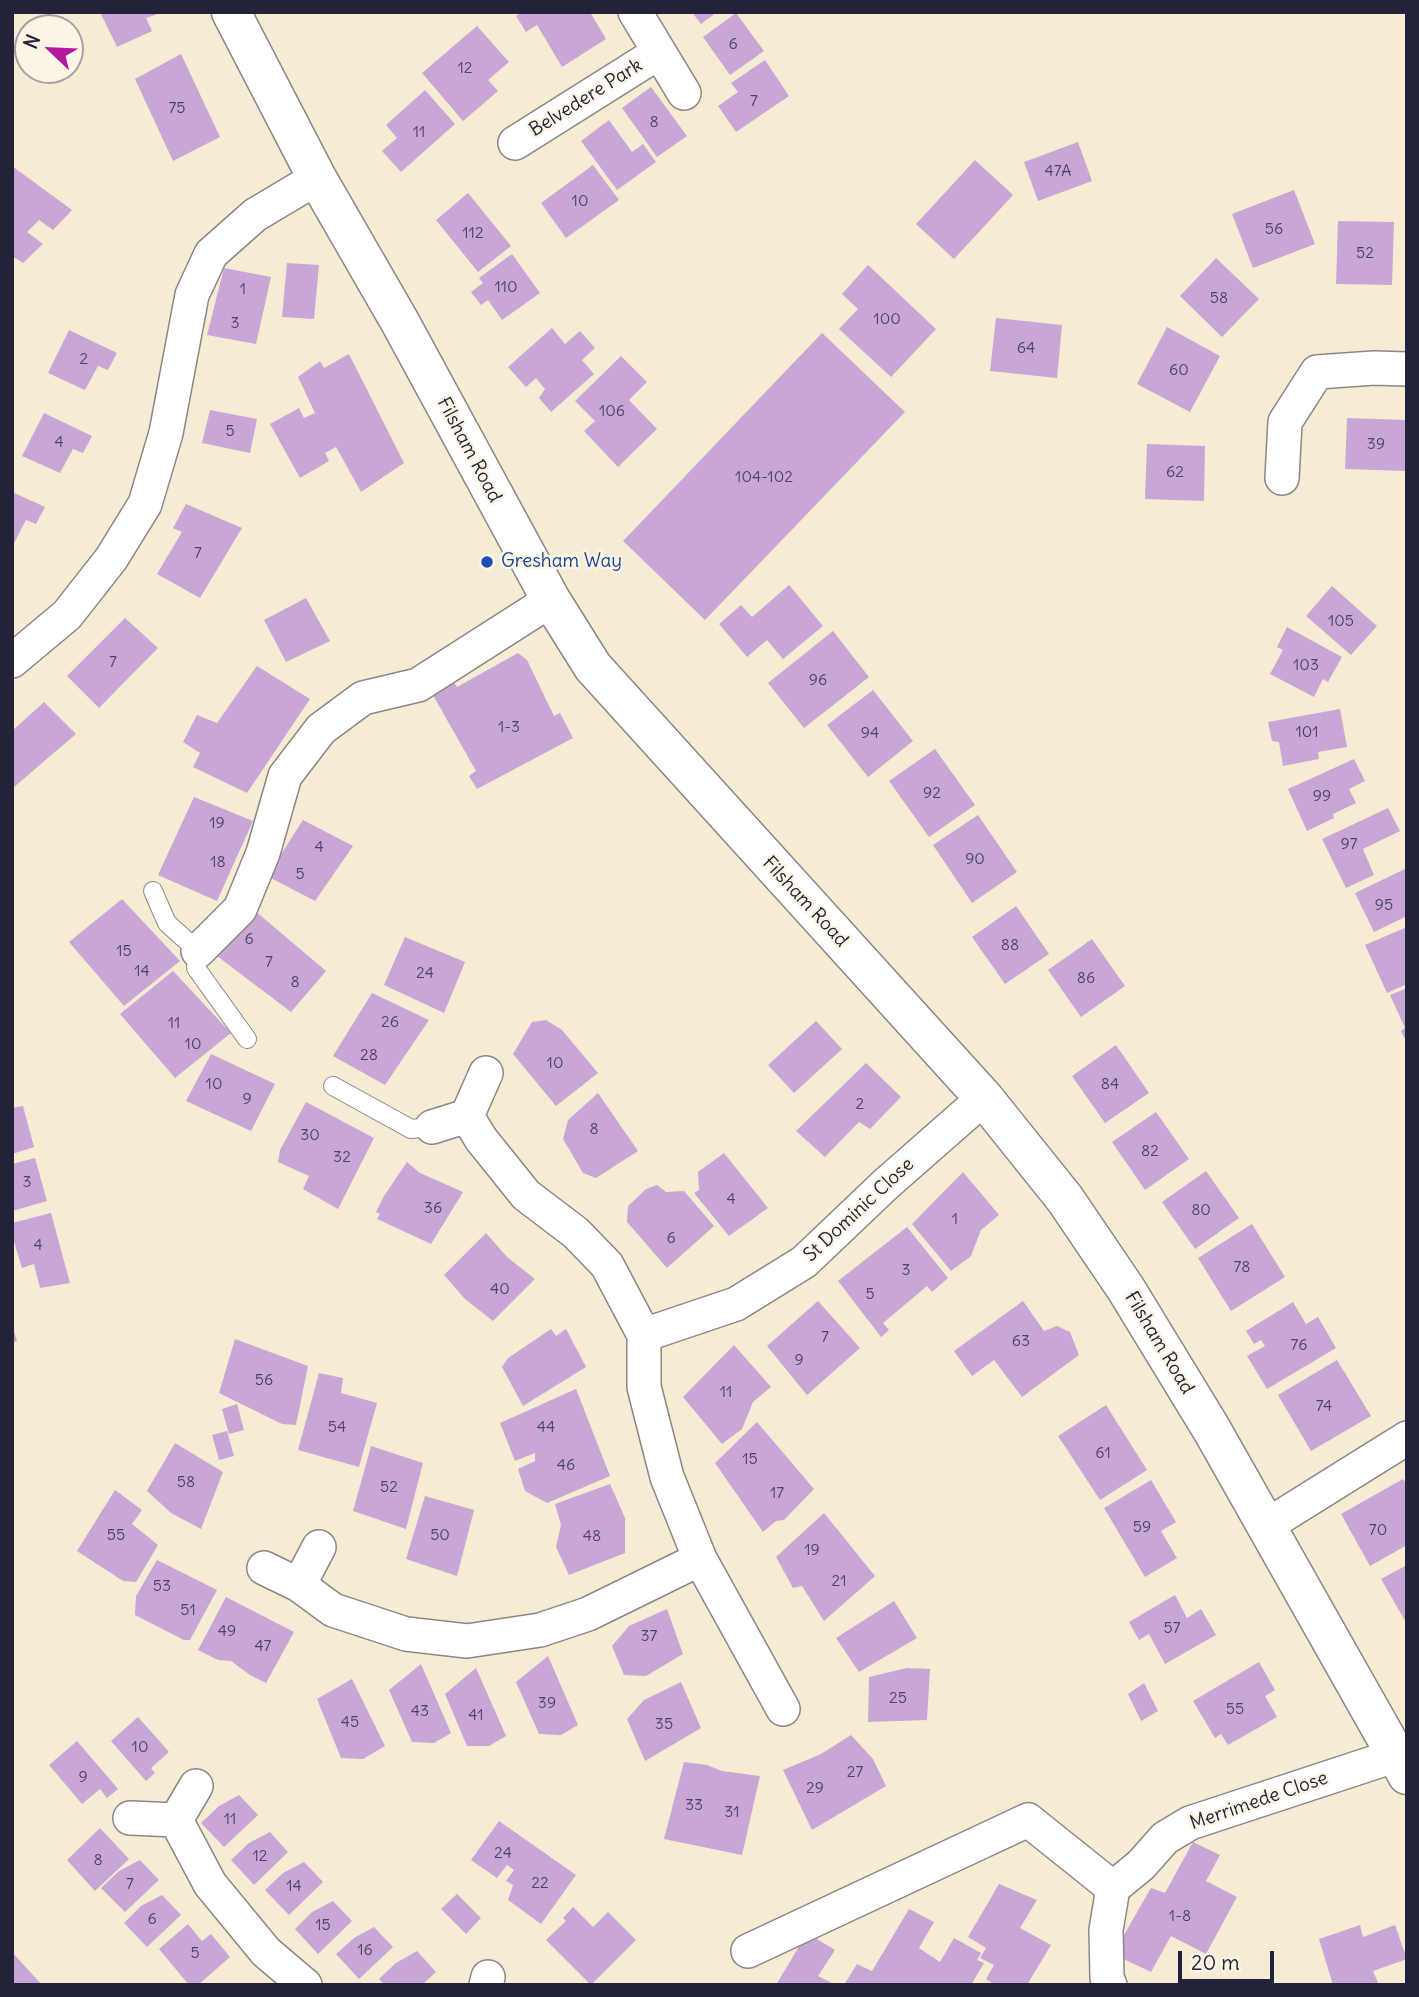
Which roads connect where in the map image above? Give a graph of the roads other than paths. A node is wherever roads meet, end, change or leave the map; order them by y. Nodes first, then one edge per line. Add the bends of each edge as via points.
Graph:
1 (231, 12) edge
2 (635, 12) edge
3 (658, 53) junction
4 (684, 93) dead end
5 (515, 143) dead end
6 (317, 178) junction
7 (1407, 369) edge
8 (1282, 478) dead end
9 (551, 600) junction
10 (12, 661) edge
11 (153, 891) dead end
12 (198, 951) junction
13 (247, 1039) dead end
14 (486, 1073) dead end
15 (333, 1086) dead end
16 (984, 1098) junction
17 (467, 1116) junction
18 (432, 1128) joint
19 (644, 1335) junction
20 (1407, 1438) edge
21 (1266, 1526) junction
22 (319, 1547) dead end
23 (700, 1559) junction
24 (264, 1568) dead end
25 (299, 1585) junction
26 (783, 1709) dead end
27 (1402, 1765) edge
28 (196, 1786) dead end
29 (130, 1818) dead end
30 (176, 1820) junction
31 (1114, 1888) junction
32 (748, 1951) dead end
33 (304, 1985) edge
34 (1110, 1985) edge

1 - 6 street, Filsham Road
2 - 3 street, Belvedere Park
3 - 4 street, Belvedere Park
3 - 5 street, Belvedere Park
6 - 9 street, Filsham Road
6 - 10 street via 255,215 211,254 192,295 166,433 145,504 111,559 67,615
7 - 8 street via 1317,372 1285,422
9 - 12 street via 418,685 363,698 321,729 285,776 264,853 240,909
9 - 16 street, Filsham Road via 593,667
11 - 12 lane via 166,923
12 - 13 lane via 196,968
14 - 17 street
15 - 18 lane via 411,1129
16 - 19 street, St Dominic Close via 804,1262 736,1304
16 - 21 street, Filsham Road via 1066,1199 1126,1289
17 - 18 street
17 - 19 street via 526,1195 576,1233 607,1265
19 - 23 street via 647,1400 667,1477
20 - 21 street
21 - 27 street, Filsham Road
22 - 25 street
23 - 25 street via 588,1614 540,1630 467,1641 406,1634 333,1610
23 - 26 street via 774,1672
24 - 25 street
27 - 31 street, Merrimede Close via 1190,1823 1165,1838
28 - 30 street
29 - 30 street
30 - 33 street via 210,1884 266,1952
31 - 32 street via 1028,1819
31 - 34 street via 1106,1930

